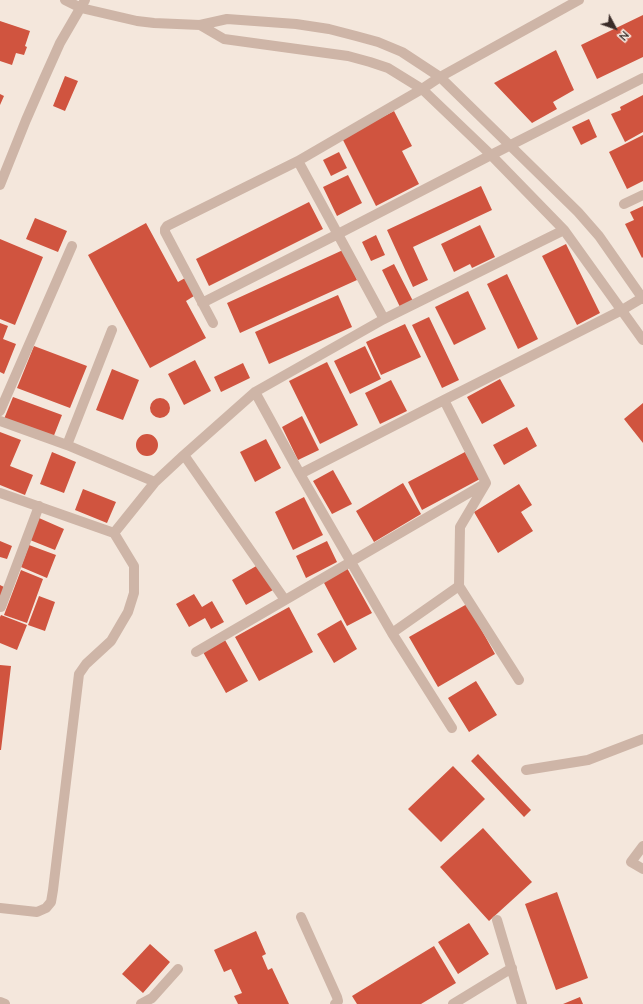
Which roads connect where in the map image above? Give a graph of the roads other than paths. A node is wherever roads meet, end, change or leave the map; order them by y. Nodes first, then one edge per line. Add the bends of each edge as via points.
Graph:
1 (65, 0) edge
2 (579, 0) edge
3 (83, 4) edge
4 (200, 25) junction
5 (440, 77) junction
6 (643, 78) edge
7 (422, 89) junction
8 (510, 145) junction
9 (491, 155) junction
10 (298, 161) junction
11 (0, 186) edge
12 (643, 195) edge
13 (624, 204) dead end
14 (564, 230) junction
15 (338, 234) junction
16 (72, 246) dead end
17 (642, 299) edge
18 (202, 303) junction
19 (622, 310) junction
20 (384, 319) junction
21 (213, 323) dead end
22 (112, 330) dead end
23 (640, 330) edge
24 (643, 340) edge
25 (255, 392) junction
26 (444, 400) junction
27 (0, 411) edge
28 (0, 421) edge
29 (67, 445) junction
30 (184, 455) junction
31 (300, 474) junction
32 (156, 482) junction
33 (486, 483) junction
34 (0, 493) edge
35 (39, 506) junction
36 (114, 533) junction
37 (351, 561) junction
38 (460, 586) junction
39 (285, 600) junction
40 (2, 607) dead end
41 (392, 633) junction
42 (196, 652) dead end
43 (519, 680) dead end
44 (452, 728) dead end
45 (643, 739) edge
46 (526, 770) dead end
47 (643, 846) edge
48 (643, 869) edge
49 (0, 908) edge
50 (301, 917) dead end
51 (497, 920) dead end
52 (512, 968) junction
53 (178, 969) dead end
54 (466, 1001) edge
55 (0, 1002) edge
56 (5, 1004) edge
57 (141, 1004) edge
58 (335, 1004) edge
59 (454, 1004) edge
60 (522, 1004) edge

1 - 3 street
2 - 5 street
3 - 4 street via 137,21
3 - 11 street via 60,43
4 - 5 street via 227,19 329,29 378,42 402,52
4 - 7 street via 224,39 348,56 370,62 388,68
5 - 7 street
5 - 8 street
6 - 8 street
7 - 9 street
7 - 10 street
8 - 9 street
8 - 17 street via 578,212
9 - 14 street
9 - 15 street
10 - 15 street
10 - 18 street via 165,229
12 - 13 street
14 - 19 street
14 - 20 street
15 - 18 street
15 - 20 street
16 - 27 street
17 - 19 street
18 - 21 street
19 - 23 street
19 - 26 street
20 - 25 street
22 - 29 street
23 - 24 street
25 - 30 street
25 - 31 street
26 - 31 street
26 - 33 street
28 - 29 street
29 - 32 street
30 - 32 street
30 - 39 street
31 - 37 street
32 - 36 street
33 - 37 street
33 - 38 street via 460,528
34 - 35 street
35 - 36 street
35 - 40 street
36 - 49 street via 134,566 134,593 128,612 111,641 79,674 51,902 37,912
37 - 39 street
37 - 41 street
38 - 41 street
38 - 43 street
39 - 42 street
41 - 44 street
45 - 46 street via 588,760
47 - 48 street via 631,862
50 - 58 street via 337,997 338,1001
51 - 52 street
52 - 54 street
52 - 60 street
53 - 57 street via 152,998
54 - 59 street
55 - 56 street

